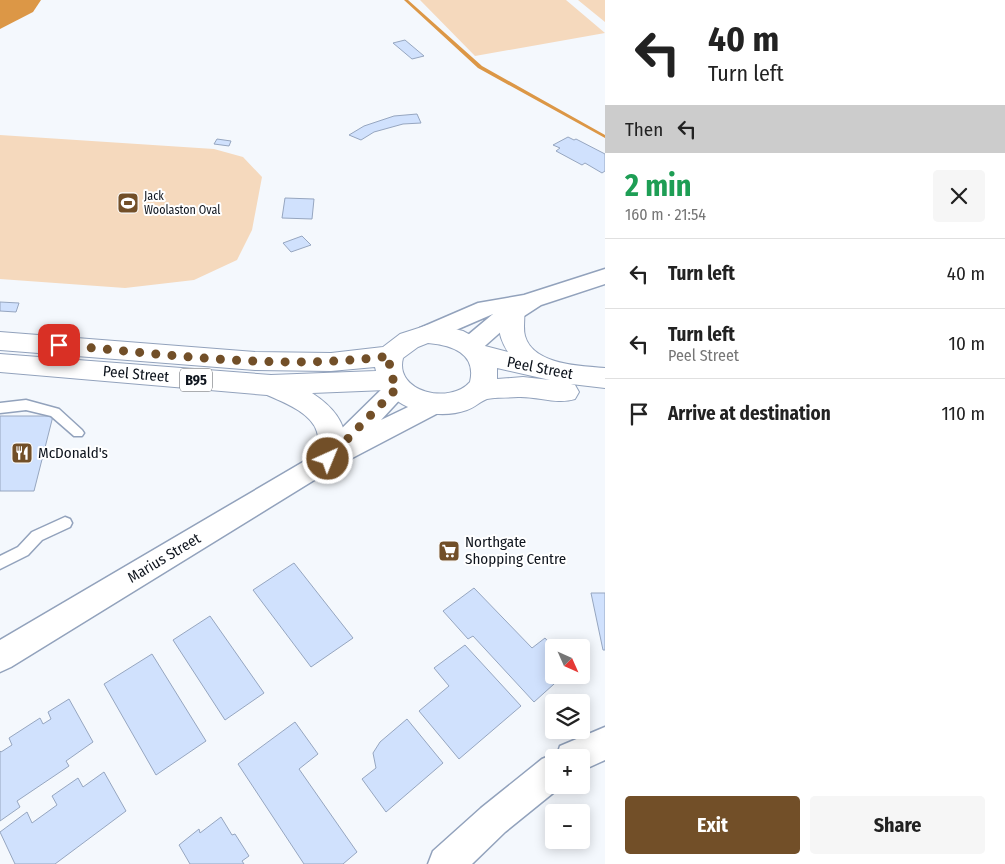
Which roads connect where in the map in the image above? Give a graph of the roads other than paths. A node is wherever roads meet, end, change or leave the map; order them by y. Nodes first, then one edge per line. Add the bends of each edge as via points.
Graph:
1 (605, 276) edge
2 (523, 306) junction
3 (428, 334) junction
4 (0, 340) edge
5 (473, 349) junction
6 (0, 362) edge
7 (550, 372) junction
8 (394, 374) junction
9 (605, 378) edge
10 (271, 385) junction
11 (478, 390) junction
12 (605, 396) edge
13 (433, 404) junction
14 (0, 408) edge
15 (78, 433) dead end
16 (328, 459) junction
17 (65, 523) dead end
18 (0, 563) edge
19 (0, 657) edge
20 (605, 743) edge
21 (590, 750) edge
22 (545, 778) edge
23 (446, 864) edge

1 - 2 street
2 - 3 street via 486,308
2 - 5 street via 484,332
2 - 7 main road via 511,330 512,339 518,349
3 - 5 main road via 457,339
3 - 8 main road via 409,339 395,349
4 - 8 main road, Peel Street / B95 via 255,361 331,362
5 - 7 main road, Peel Street via 524,367
5 - 11 main road via 485,371 484,381
6 - 10 main road, Peel Street / B95
7 - 9 main road, Peel Street
8 - 10 main road, Peel Street / B95
8 - 13 main road via 408,395
8 - 16 street, Marius Street
10 - 16 main road via 295,395 323,417 330,429 332,442
11 - 12 main road, Peel Street via 523,387
11 - 13 main road via 464,400
13 - 16 street, Marius Street
14 - 15 lane via 26,405 54,412
16 - 19 street, Marius Street
17 - 18 lane via 37,536 23,551
20 - 21 street
22 - 23 street

